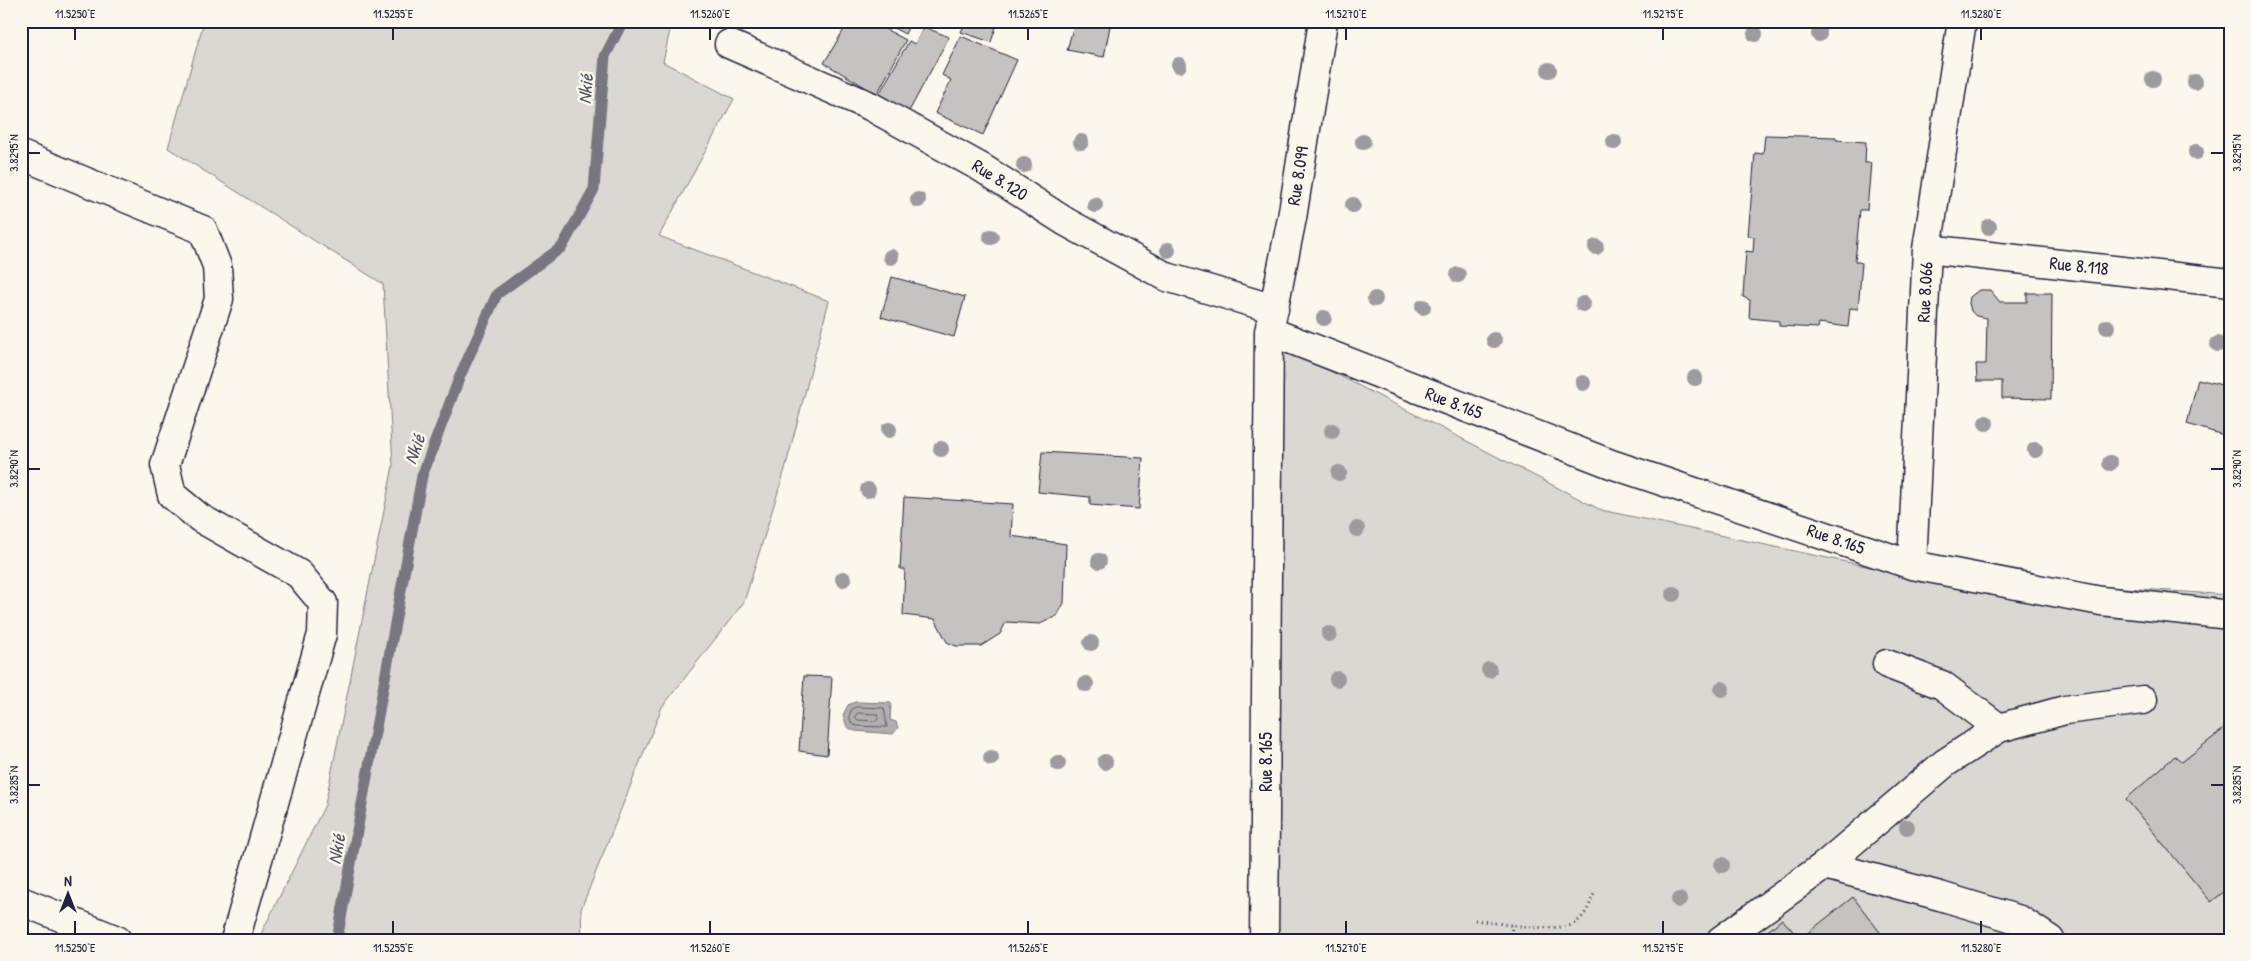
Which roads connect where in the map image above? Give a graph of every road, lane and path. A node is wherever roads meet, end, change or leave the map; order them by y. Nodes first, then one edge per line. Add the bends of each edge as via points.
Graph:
1 (1323, 21) edge
2 (1962, 21) edge
3 (729, 44) dead end
4 (21, 155) edge
5 (1928, 249) junction
6 (2230, 283) edge
7 (1272, 320) junction
8 (1912, 565) junction
9 (2230, 615) edge
10 (1888, 664) dead end
11 (2143, 700) dead end
12 (1999, 728) junction
13 (1825, 865) junction
14 (1595, 890) dead end
15 (21, 900) edge
16 (1475, 920) dead end
17 (1512, 925) junction
18 (83, 934) edge
19 (117, 940) edge
20 (235, 940) edge
21 (1264, 940) edge
22 (1511, 940) edge
23 (1721, 940) edge
24 (2050, 940) edge

1 - 7 street, Rue 8.099 via 1292,218
2 - 5 street, Rue 8.066
3 - 7 street, Rue 8.120 via 870,106 1166,277
4 - 20 street via 203,230 217,266 219,299 165,465 172,495 200,518 299,574 323,603 322,634
5 - 6 street, Rue 8.118
5 - 8 street, Rue 8.066
7 - 8 street, Rue 8.165 via 1610,464
7 - 21 street, Rue 8.165
8 - 9 street, Rue 8.165 via 2101,601
10 - 12 street via 1942,685
11 - 12 street via 2065,710
12 - 13 street via 1945,763
13 - 23 street
13 - 24 street via 2020,920
14 - 17 path via 1586,913 1574,924 1560,928
15 - 18 street
16 - 17 path
17 - 22 path
18 - 19 street

